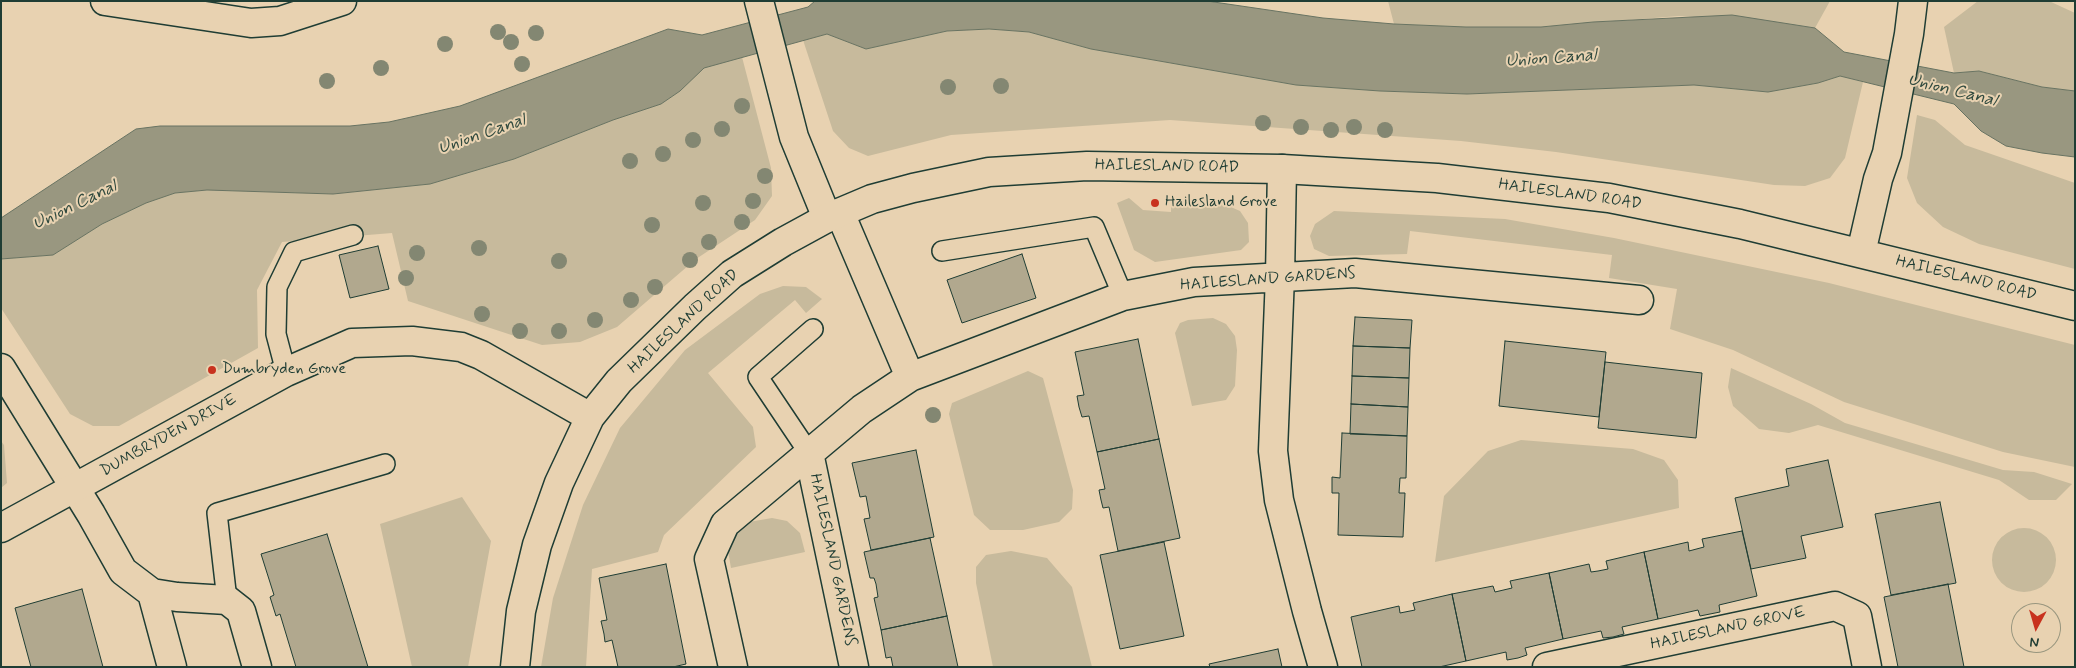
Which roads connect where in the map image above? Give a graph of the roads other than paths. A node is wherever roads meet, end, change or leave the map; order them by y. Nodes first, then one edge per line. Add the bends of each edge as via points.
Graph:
1 (105, 1) edge
2 (342, 1) edge
3 (759, 1) edge
4 (1913, 1) edge
5 (1282, 169) junction
6 (834, 216) junction
7 (353, 234) dead end
8 (942, 251) dead end
9 (1862, 253) junction
10 (1280, 276) junction
11 (1123, 296) junction
12 (1640, 300) dead end
13 (2075, 306) edge
14 (813, 329) dead end
15 (1, 368) edge
16 (286, 372) junction
17 (910, 377) junction
18 (590, 417) junction
19 (810, 453) junction
20 (384, 464) dead end
21 (74, 488) junction
22 (1, 528) edge
23 (152, 593) junction
24 (227, 600) junction
25 (172, 667) edge
26 (257, 667) edge
27 (516, 667) edge
28 (733, 667) edge
29 (854, 667) edge
30 (1323, 667) edge
31 (1547, 667) edge
32 (1867, 667) edge

1 - 2 street via 251,23 280,20
3 - 6 street via 794,138
4 - 9 street via 1887,153
5 - 6 street, HAILESLAND ROAD via 1087,166 989,172 872,199
5 - 9 street, HAILESLAND ROAD via 1437,178 1609,198
5 - 10 street
6 - 17 street
6 - 18 street, HAILESLAND ROAD via 783,242 732,274 620,381
7 - 16 lane via 294,252 276,287 276,334
8 - 11 lane via 1094,227
9 - 13 street, HAILESLAND ROAD
10 - 11 street, HAILESLAND GARDENS via 1194,282
10 - 12 street, HAILESLAND GARDENS via 1355,273
10 - 30 street via 1273,451 1279,500
11 - 17 street, HAILESLAND GARDENS
14 - 19 lane via 758,377
15 - 21 street
16 - 18 street, DUMBRYDEN DRIVE via 352,343 412,341 461,347 481,355
16 - 21 street, DUMBRYDEN DRIVE
17 - 19 street, HAILESLAND GARDENS via 862,409
18 - 27 street, HAILESLAND ROAD via 559,483 537,545 521,611
19 - 28 street, HAILESLAND GARDENS via 726,524 709,560
19 - 29 street, HAILESLAND GARDENS
20 - 24 lane via 217,513
21 - 22 street, DUMBRYDEN DRIVE
21 - 23 street via 123,571
23 - 24 street
23 - 25 street
24 - 26 street via 241,611
31 - 32 street, HAILESLAND GROVE via 1835,606 1857,616

